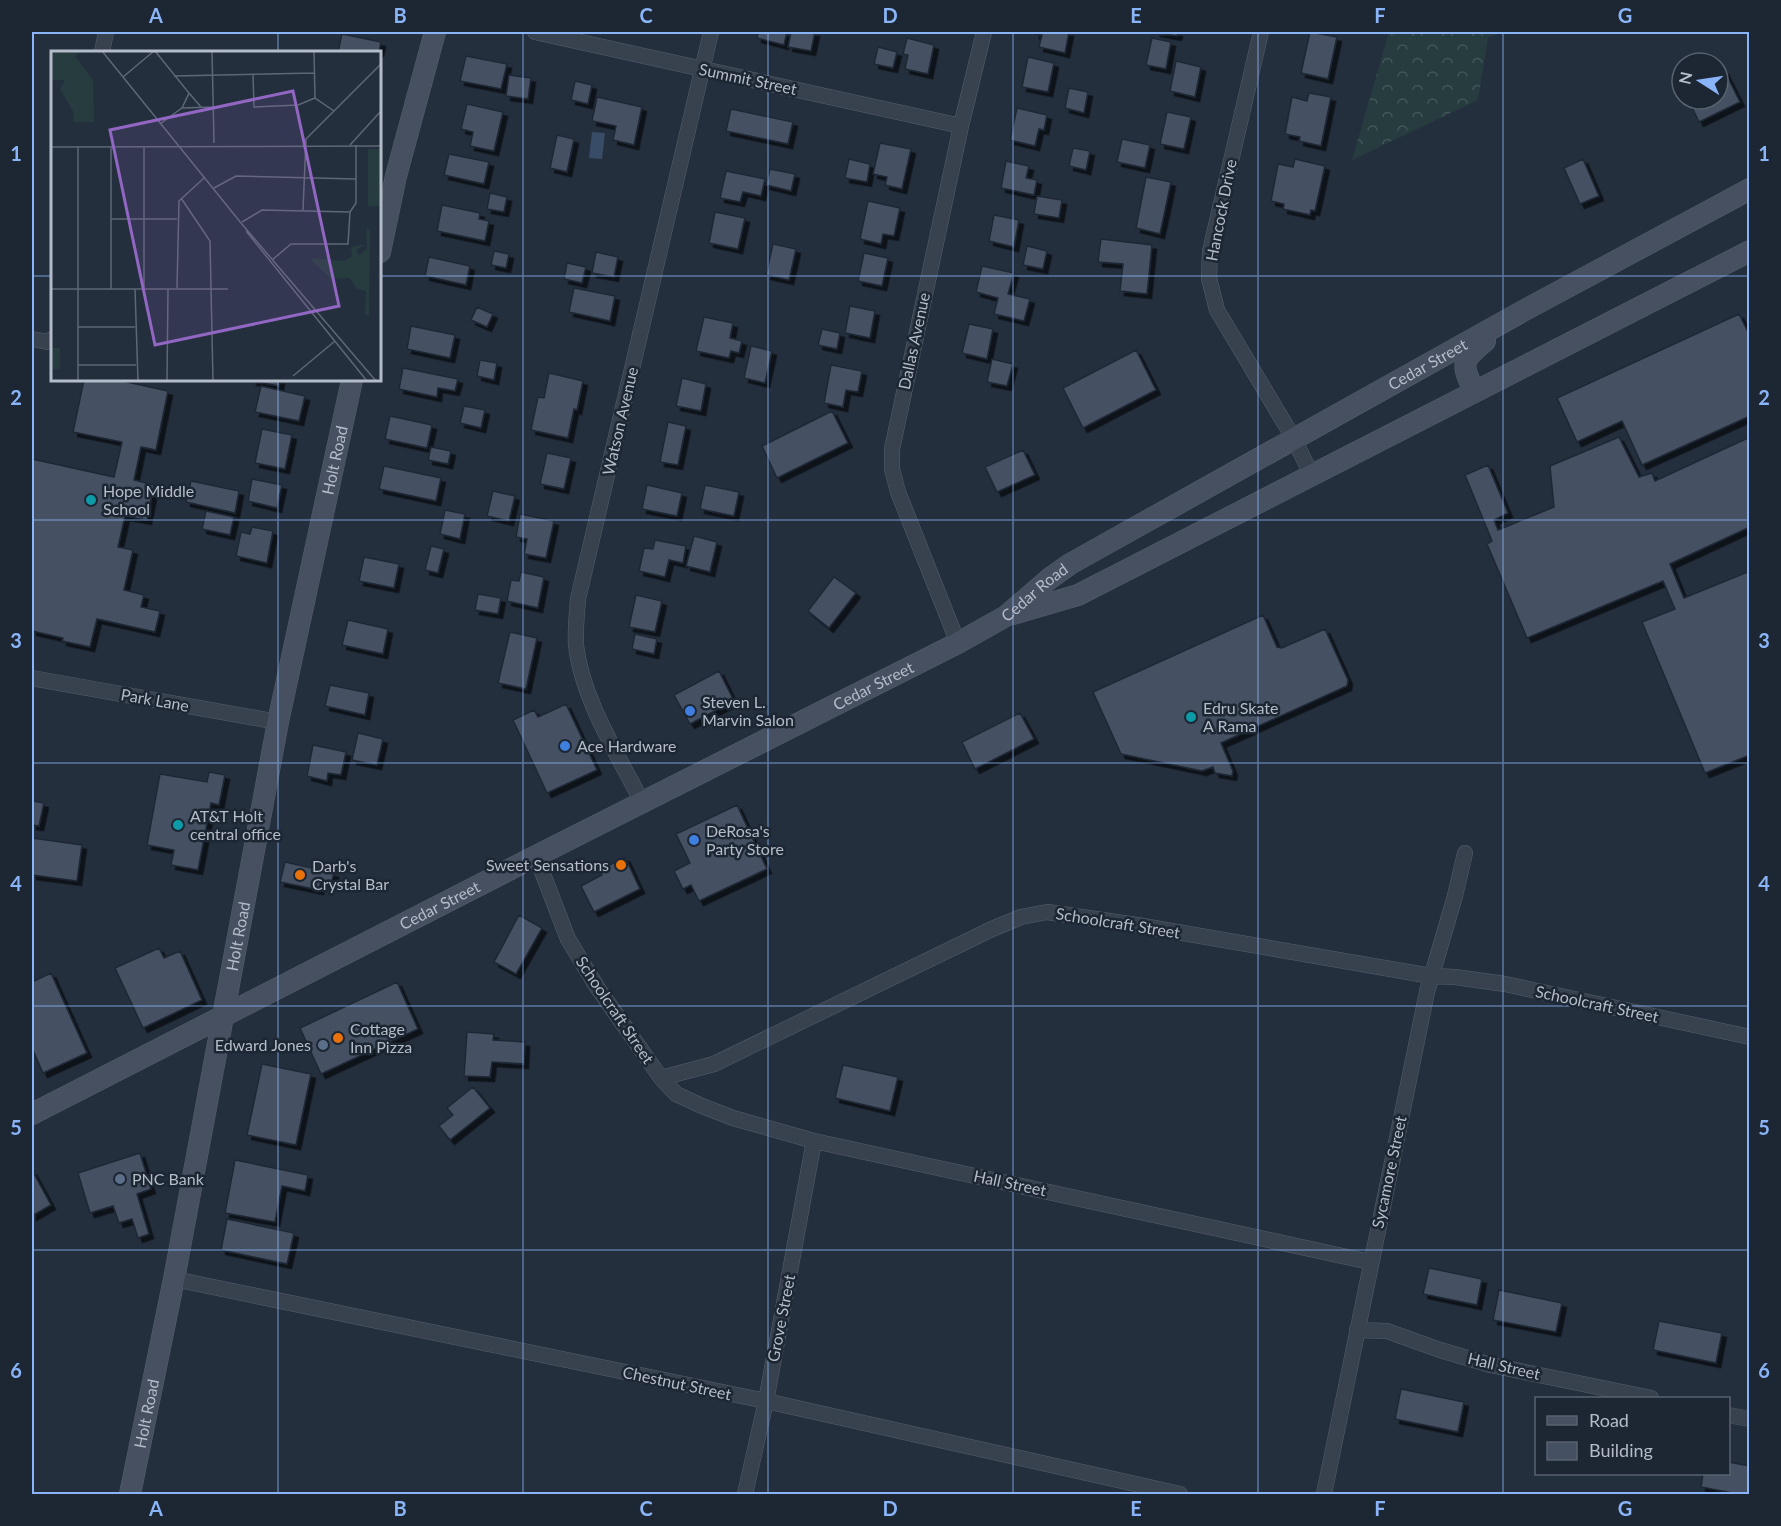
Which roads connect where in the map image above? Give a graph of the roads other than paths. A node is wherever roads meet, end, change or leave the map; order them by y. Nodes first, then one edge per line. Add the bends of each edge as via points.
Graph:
1 (106, 32) edge
2 (435, 32) edge
3 (535, 32) edge
4 (711, 32) edge
5 (984, 32) edge
6 (1261, 32) edge
7 (102, 51) edge
8 (702, 70) junction
9 (961, 126) junction
10 (1749, 189) edge
11 (381, 247) edge
12 (1749, 251) edge
13 (1523, 311) junction
14 (32, 339) edge
15 (50, 340) edge
16 (352, 381) edge
17 (1474, 391) junction
18 (1294, 439) junction
19 (1311, 474) junction
20 (1106, 544) joint
21 (1006, 616) junction
22 (958, 643) junction
23 (32, 678) edge
24 (278, 722) junction
25 (642, 802) junction
26 (1465, 853) dead end
27 (536, 855) junction
28 (1431, 976) junction
29 (224, 1016) junction
30 (1749, 1037) edge
31 (661, 1078) junction
32 (32, 1113) edge
33 (814, 1141) junction
34 (1370, 1262) junction
35 (174, 1280) junction
36 (1357, 1330) junction
37 (1647, 1397) edge
38 (765, 1401) junction
39 (1730, 1415) edge
40 (1749, 1419) edge
41 (130, 1494) edge
42 (746, 1494) edge
43 (1180, 1494) edge
44 (1324, 1494) edge

1 - 7 street
2 - 11 main road
3 - 8 street, Summit Street
4 - 8 street, Watson Avenue
5 - 9 street, Dallas Avenue
6 - 18 street, Hancock Drive via 1210,251 1209,278 1217,310
8 - 9 street, Summit Street
8 - 25 street, Watson Avenue via 578,599 576,647 589,697
9 - 22 street, Dallas Avenue via 892,449 898,492
10 - 13 main road, Cedar Street
12 - 17 main road
13 - 17 main road via 1468,355 1464,371
13 - 18 main road, Cedar Street
14 - 15 street
16 - 24 main road, Holt Road
17 - 19 main road
18 - 19 street, Hancock Drive
18 - 20 main road, Cedar Street
19 - 21 main road, Cedar Road via 1078,595
20 - 21 main road, Cedar Road via 1049,579
21 - 22 main road, Cedar Street
22 - 25 main road, Cedar Street
23 - 24 street, Park Lane
24 - 29 main road, Holt Road
25 - 27 main road, Cedar Street
26 - 28 street, Sycamore Street
27 - 29 main road, Cedar Street
27 - 31 street, Schoolcraft Street via 568,939
28 - 30 street, Schoolcraft Street via 1505,984
28 - 31 street, Schoolcraft Street via 1047,912 992,929 714,1064
28 - 34 street, Sycamore Street
29 - 32 main road, Cedar Street
29 - 35 main road, Holt Road
31 - 33 street, Hall Street via 676,1094 702,1106
33 - 34 street, Hall Street
33 - 38 street, Grove Street
34 - 36 street, Sycamore Street
35 - 38 street, Chestnut Street
35 - 41 main road, Holt Road
36 - 37 street, Hall Street via 1388,1331 1491,1365
36 - 44 street, Sycamore Street
38 - 42 street, Grove Street
38 - 43 street, Chestnut Street
39 - 40 street

